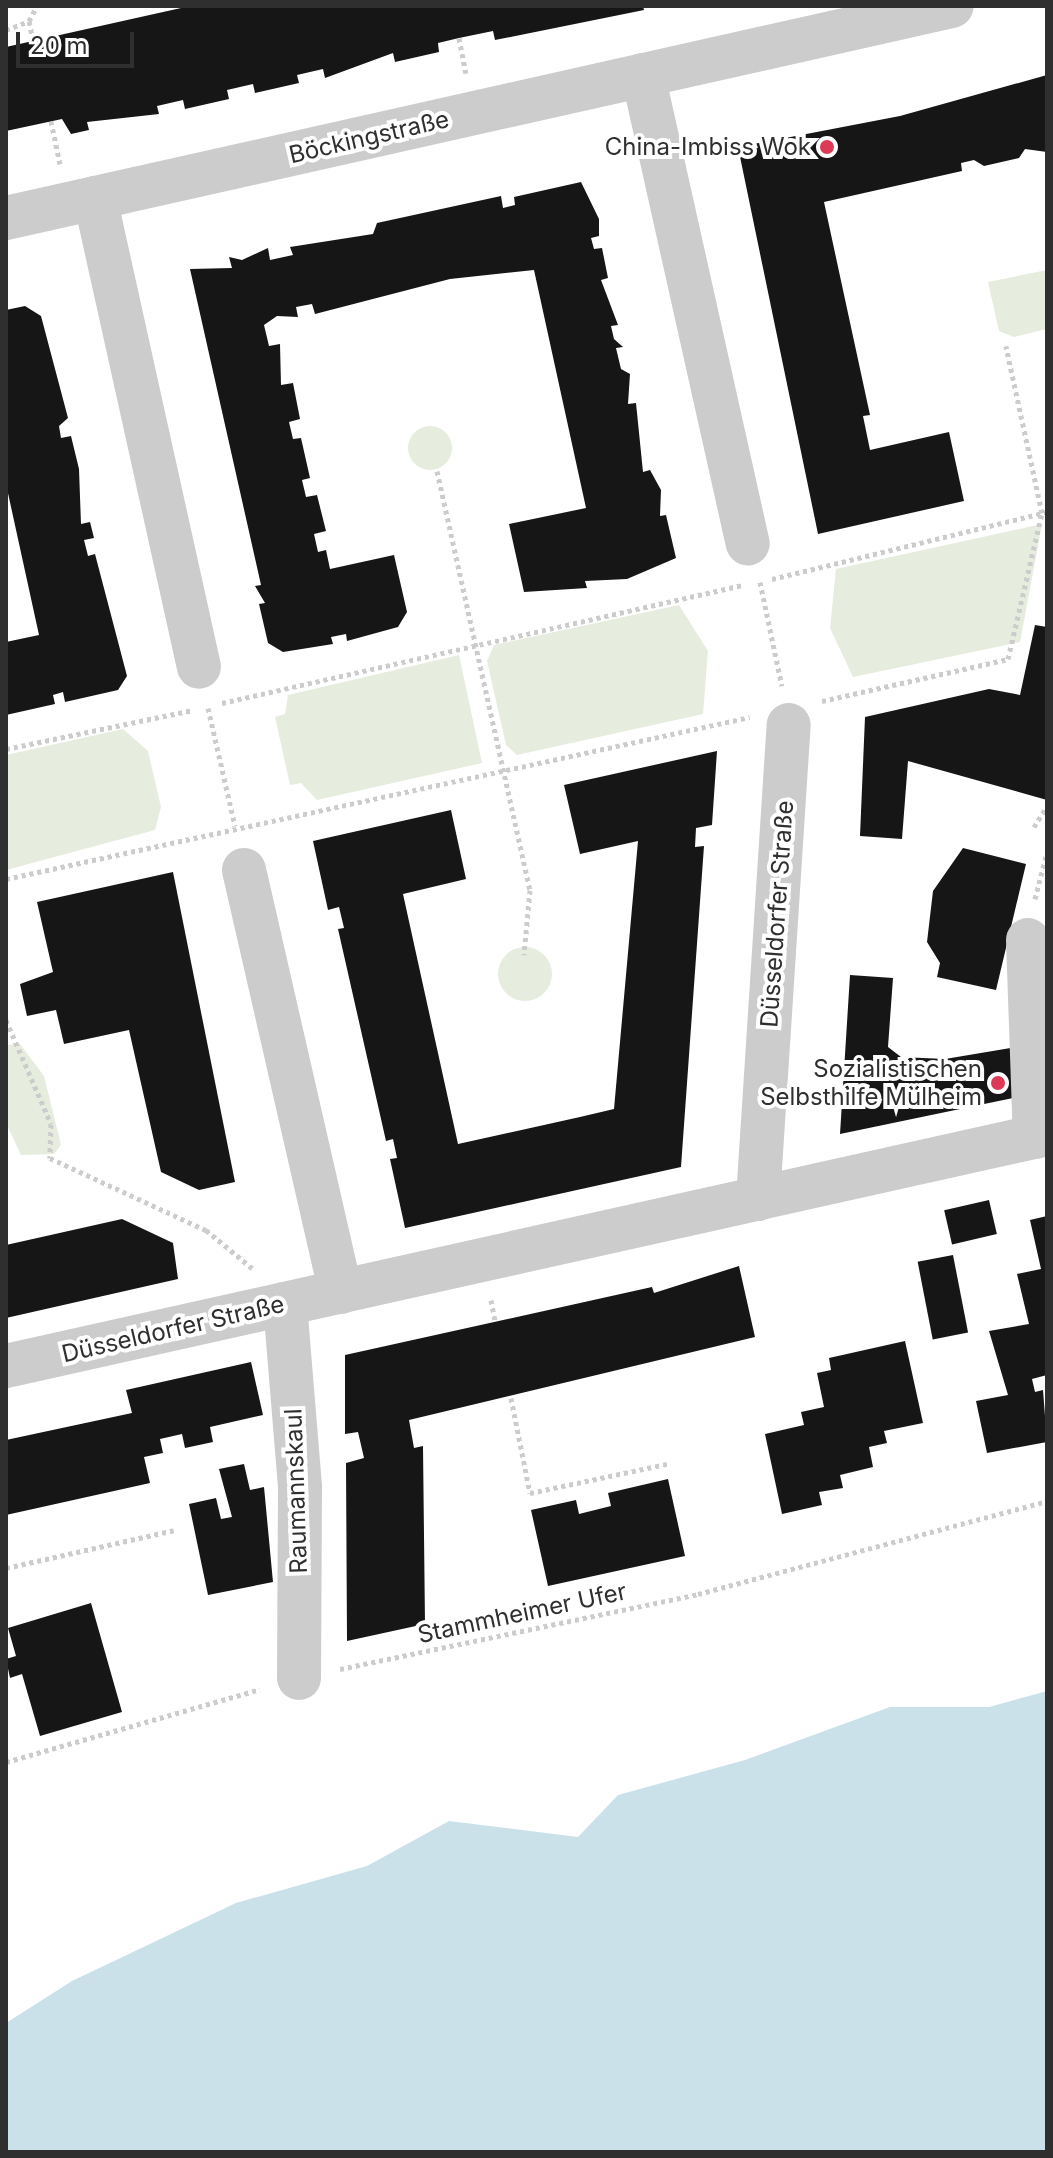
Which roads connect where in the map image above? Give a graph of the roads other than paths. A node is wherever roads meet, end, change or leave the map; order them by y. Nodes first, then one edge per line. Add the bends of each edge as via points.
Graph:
1 (952, 6) edge
2 (643, 75) junction
3 (95, 198) junction
4 (6, 218) edge
5 (754, 562) road end
6 (204, 687) road end
7 (788, 717) road end
8 (244, 870) road end
9 (1028, 940) road end
10 (1041, 1135) edge
11 (758, 1199) junction
12 (341, 1292) junction
13 (285, 1304) junction
14 (6, 1366) edge
15 (299, 1678) road end

1 - 2 street, Böckingstraße
2 - 3 street, Böckingstraße
2 - 5 street
3 - 4 street, Böckingstraße
3 - 6 street
7 - 11 street, Düsseldorfer Straße
8 - 12 street
9 - 10 street
10 - 11 street, Düsseldorfer Straße
11 - 12 street, Düsseldorfer Straße
12 - 13 street, Düsseldorfer Straße
13 - 14 street, Düsseldorfer Straße
13 - 15 street, Raumannskaul via 300,1488

